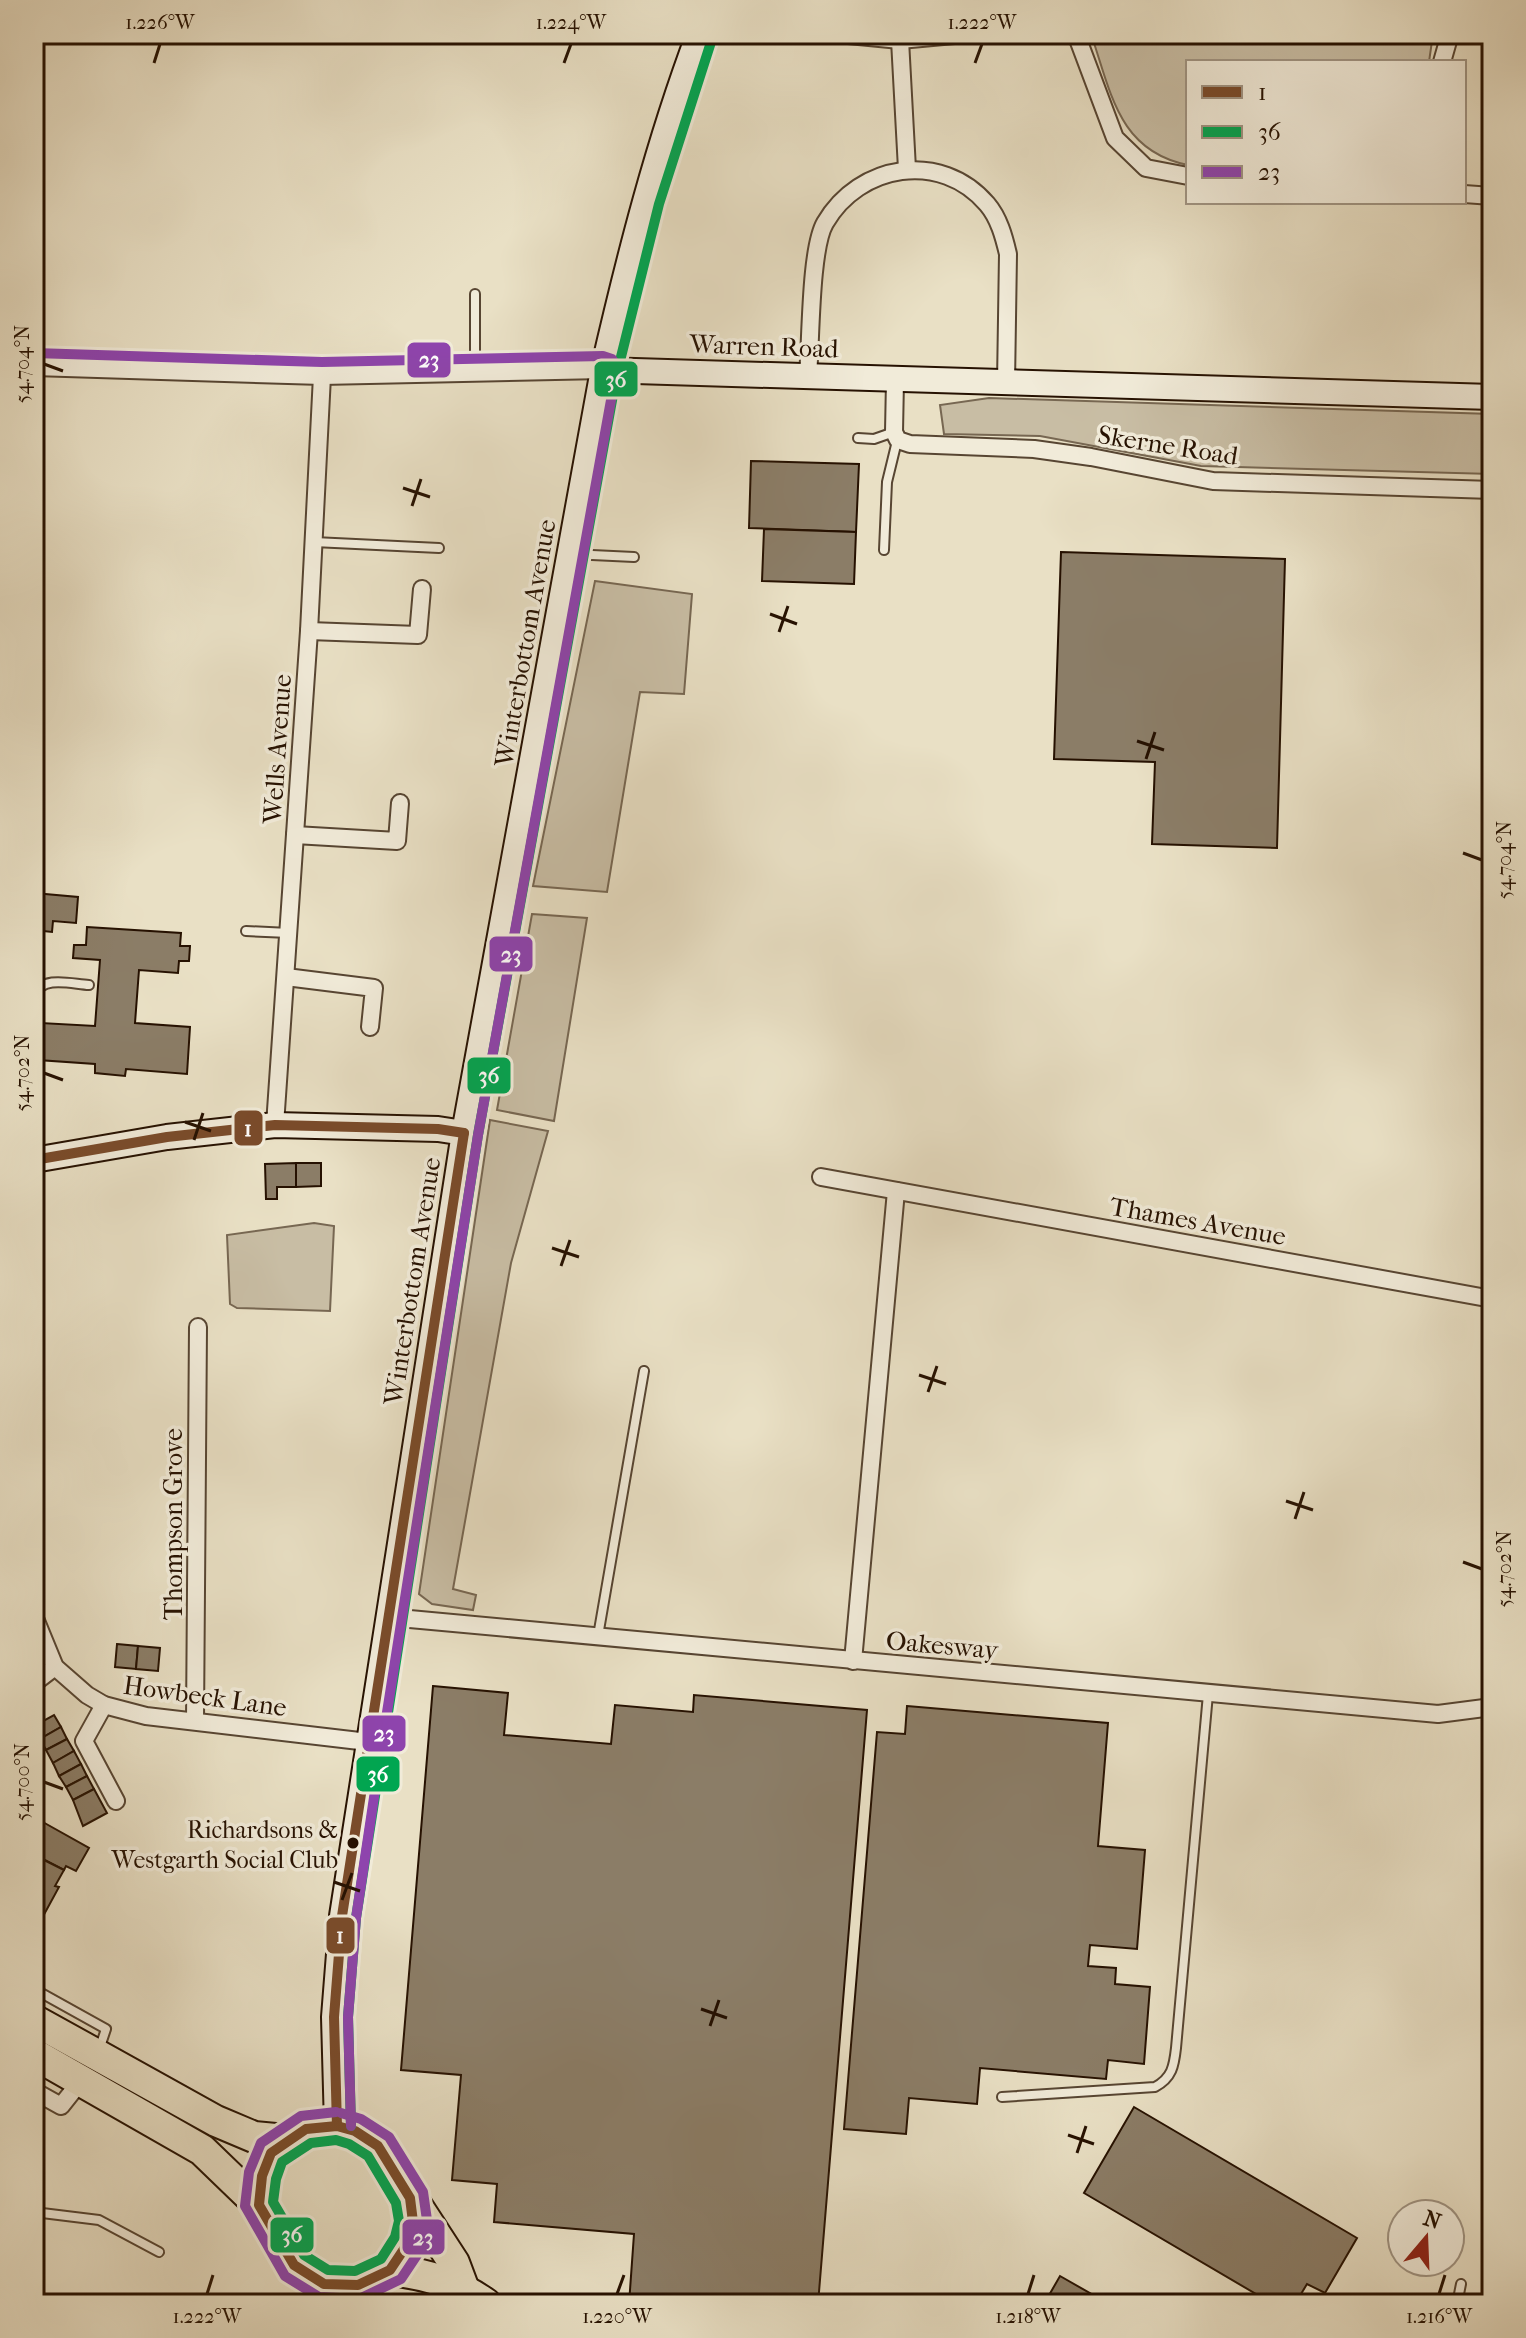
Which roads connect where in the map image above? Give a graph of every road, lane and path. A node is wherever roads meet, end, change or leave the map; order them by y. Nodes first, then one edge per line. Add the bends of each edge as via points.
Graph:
1 (699, 34) edge
2 (838, 34) edge
3 (965, 34) edge
4 (1076, 34) edge
5 (1450, 34) edge
6 (900, 40) junction
7 (1443, 60) edge
8 (907, 169) junction
9 (1186, 176) edge
10 (1466, 194) edge
11 (1492, 196) edge
12 (475, 294) dead end
13 (34, 367) edge
14 (603, 370) junction
15 (475, 373) junction
16 (808, 375) junction
17 (322, 376) junction
18 (895, 380) junction
19 (1006, 383) junction
20 (1492, 397) edge
21 (896, 436) junction
22 (858, 438) dead end
23 (1492, 490) edge
24 (314, 542) junction
25 (439, 548) dead end
26 (884, 550) dead end
27 (570, 554) junction
28 (634, 557) dead end
29 (422, 589) dead end
30 (309, 631) junction
31 (400, 803) dead end
32 (295, 835) junction
33 (246, 931) dead end
34 (289, 933) junction
35 (286, 977) junction
36 (89, 985) dead end
37 (34, 995) edge
38 (370, 1027) dead end
39 (275, 1125) junction
40 (464, 1133) junction
41 (34, 1160) edge
42 (821, 1177) dead end
43 (896, 1191) junction
44 (1492, 1299) edge
45 (198, 1327) dead end
46 (644, 1371) dead end
47 (34, 1616) edge
48 (388, 1617) junction
49 (598, 1637) junction
50 (853, 1661) junction
51 (55, 1667) junction
52 (34, 1683) edge
53 (1208, 1694) junction
54 (104, 1705) junction
55 (1492, 1707) edge
56 (195, 1721) junction
57 (368, 1742) junction
58 (116, 1801) dead end
59 (34, 1989) edge
60 (34, 2020) edge
61 (34, 2054) edge
62 (89, 2068) junction
63 (34, 2091) edge
64 (1002, 2097) dead end
65 (337, 2126) junction
66 (286, 2140) junction
67 (410, 2198) junction
68 (259, 2205) junction
69 (34, 2212) edge
70 (159, 2252) dead end
71 (390, 2270) junction
72 (1461, 2284) dead end
73 (322, 2294) edge
74 (474, 2296) edge
75 (1457, 2304) edge

1 - 14 street, Winterbottom Avenue via 651,182
2 - 6 street
3 - 6 street
4 - 9 street via 1115,138 1146,168
5 - 7 street
6 - 8 street
8 - 16 street via 888,173 846,196 825,222 816,248
8 - 19 street via 951,178 987,203 997,220 1008,254
10 - 11 street
12 - 15 lane
13 - 17 street, Warren Road
14 - 15 street, Warren Road
14 - 16 street, Warren Road
14 - 27 street, Winterbottom Avenue
15 - 17 street, Warren Road
16 - 18 street, Warren Road
17 - 24 street, Wells Avenue
18 - 19 street, Warren Road
18 - 21 street
19 - 20 street, Warren Road
21 - 22 lane
21 - 23 street, Skerne Road via 910,444 1081,455 1213,481
21 - 26 lane via 887,482
24 - 25 lane
24 - 30 street, Wells Avenue
27 - 28 lane
27 - 40 street, Winterbottom Avenue
29 - 30 street via 418,635
30 - 32 street, Wells Avenue
31 - 32 street via 397,841
32 - 34 street, Wells Avenue
33 - 34 lane
34 - 35 street, Wells Avenue
35 - 38 street via 374,988
35 - 39 street, Wells Avenue
36 - 37 lane via 44,982
39 - 40 street
39 - 41 street
40 - 48 street, Winterbottom Avenue
42 - 43 street, Thames Avenue
43 - 44 street, Thames Avenue
43 - 50 street
45 - 56 street, Thompson Grove
46 - 49 lane
47 - 51 street, Howbeck Lane
48 - 49 street, Oakesway
48 - 57 street, Winterbottom Avenue
49 - 50 street, Oakesway
50 - 53 street, Oakesway
51 - 52 street
51 - 54 street, Howbeck Lane
53 - 55 street, Oakesway via 1438,1714
53 - 64 lane via 1172,2071 1155,2087
54 - 56 street, Howbeck Lane
54 - 58 street via 84,1741
56 - 57 street, Howbeck Lane
57 - 65 street, Winterbottom Avenue via 342,1916 334,2017
59 - 62 lane via 106,2029
60 - 62 highway
61 - 62 highway
62 - 63 street via 61,2106
62 - 66 highway via 254,2137
62 - 68 highway via 202,2150
65 - 66 highway via 306,2129
65 - 67 highway via 378,2146
66 - 68 highway via 271,2153
67 - 71 highway via 413,2222 408,2243
67 - 74 highway
68 - 73 highway via 294,2265
69 - 70 lane via 99,2220
71 - 73 highway
71 - 74 highway via 410,2272
72 - 75 lane

